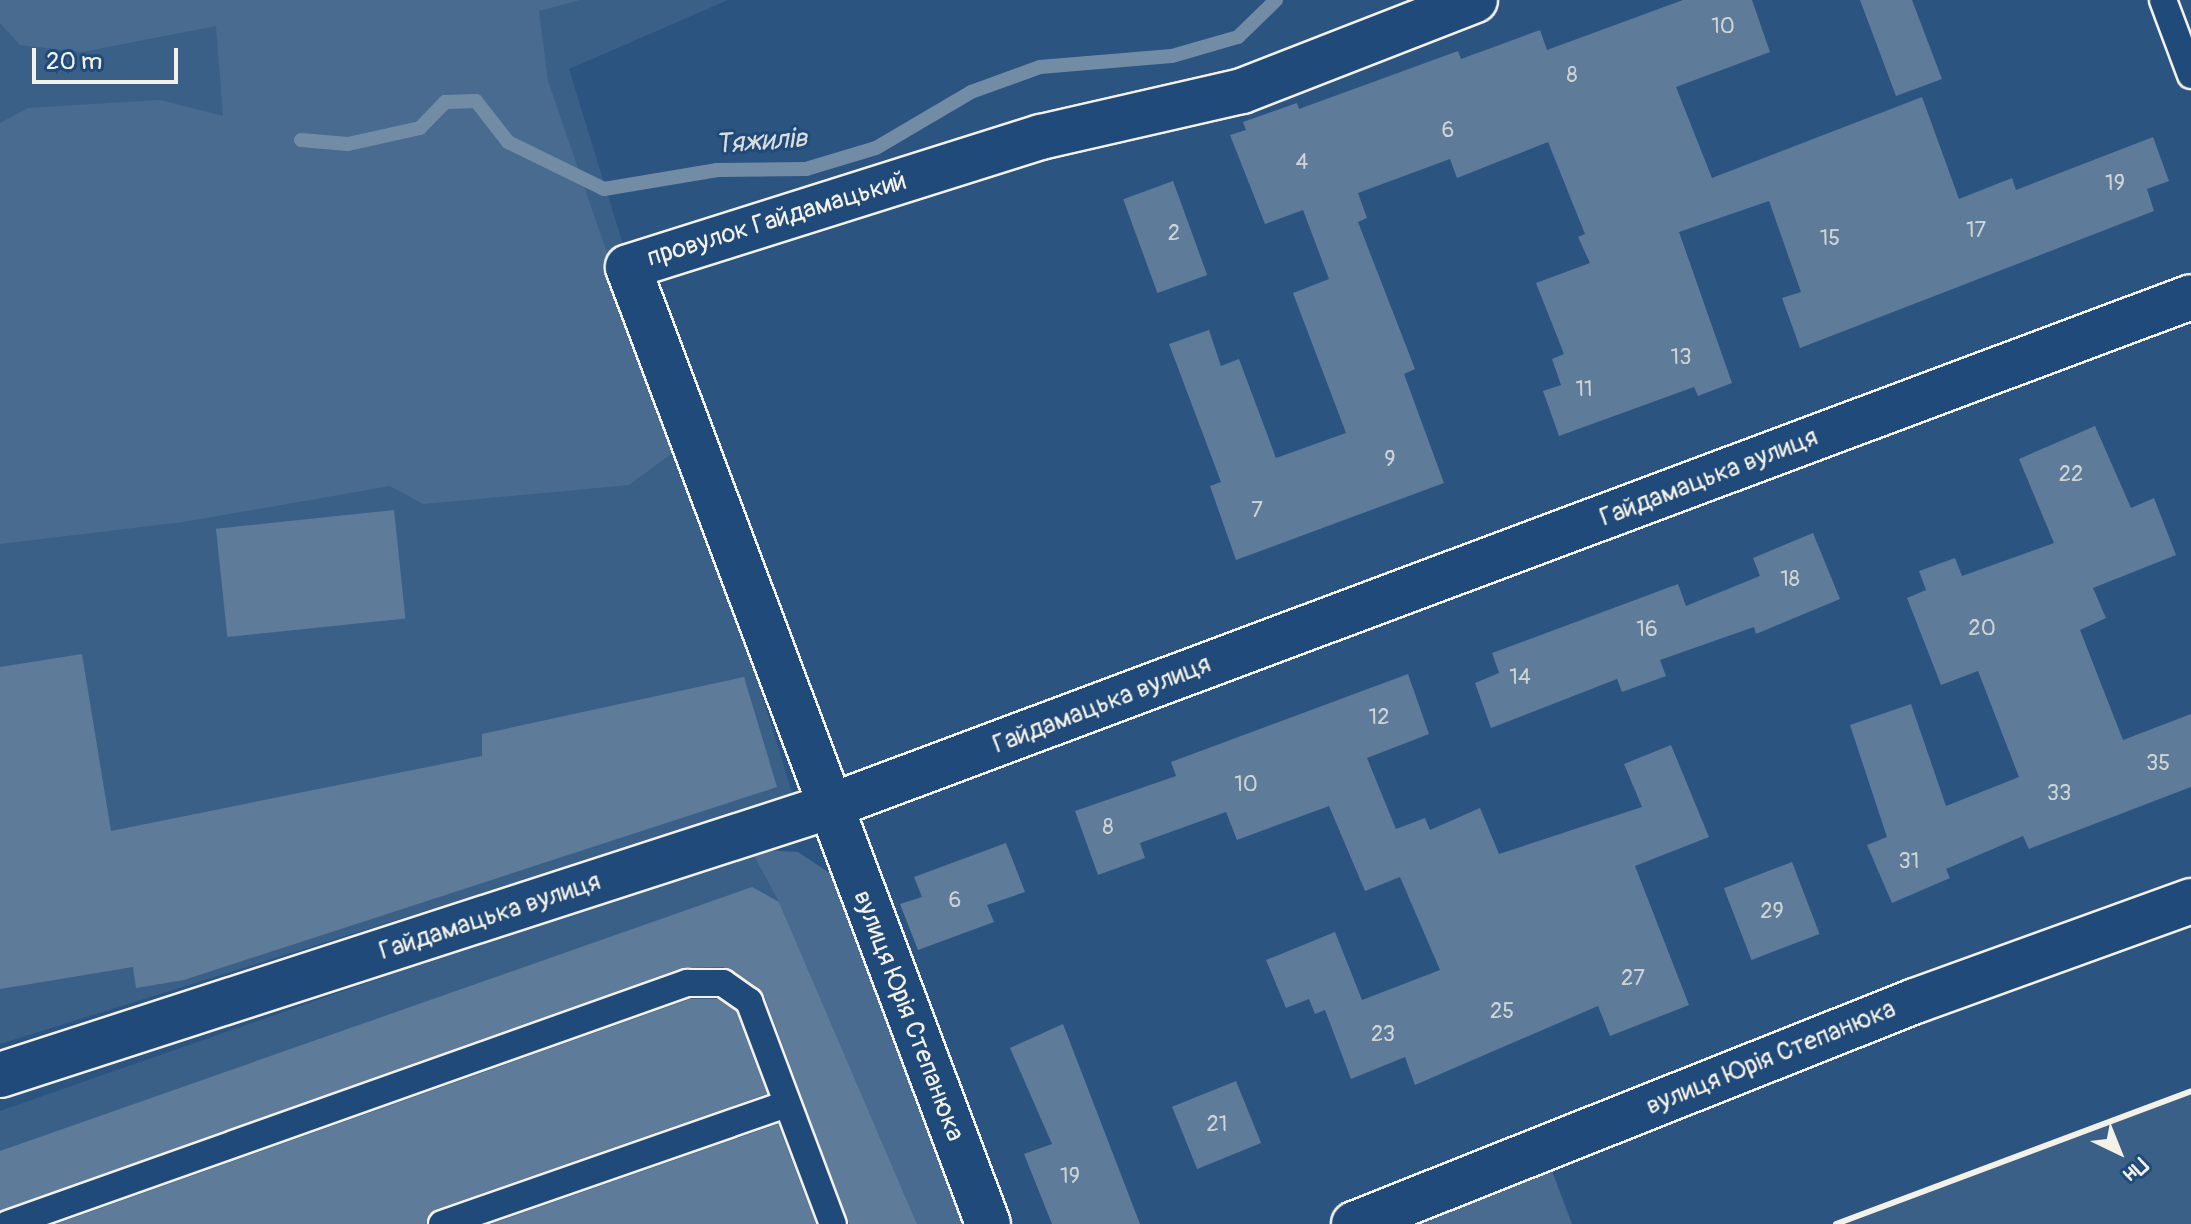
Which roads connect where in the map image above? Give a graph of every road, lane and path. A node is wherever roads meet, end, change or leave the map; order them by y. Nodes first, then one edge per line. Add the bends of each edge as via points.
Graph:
1 (1475, 0) edge
2 (2163, 0) edge
3 (2191, 75) edge
4 (2191, 297) edge
5 (828, 807) junction
6 (2191, 901) edge
7 (0, 1075) edge
8 (787, 1104) junction
9 (8, 1224) edge
10 (442, 1224) edge
11 (833, 1224) edge
12 (988, 1224) edge
13 (1354, 1224) edge

1 - 5 street, провулок Гайдамацький via 1242,91 1041,137 628,267
2 - 3 lane
4 - 5 street, Гайдамацька вулиця
5 - 7 street, Гайдамацька вулиця
5 - 12 street, вулиця Юрія Степанюка
6 - 13 street, вулиця Юрія Степанюка via 1915,1001
8 - 9 lane via 749,1001 723,983 687,983
8 - 10 lane
8 - 11 lane

